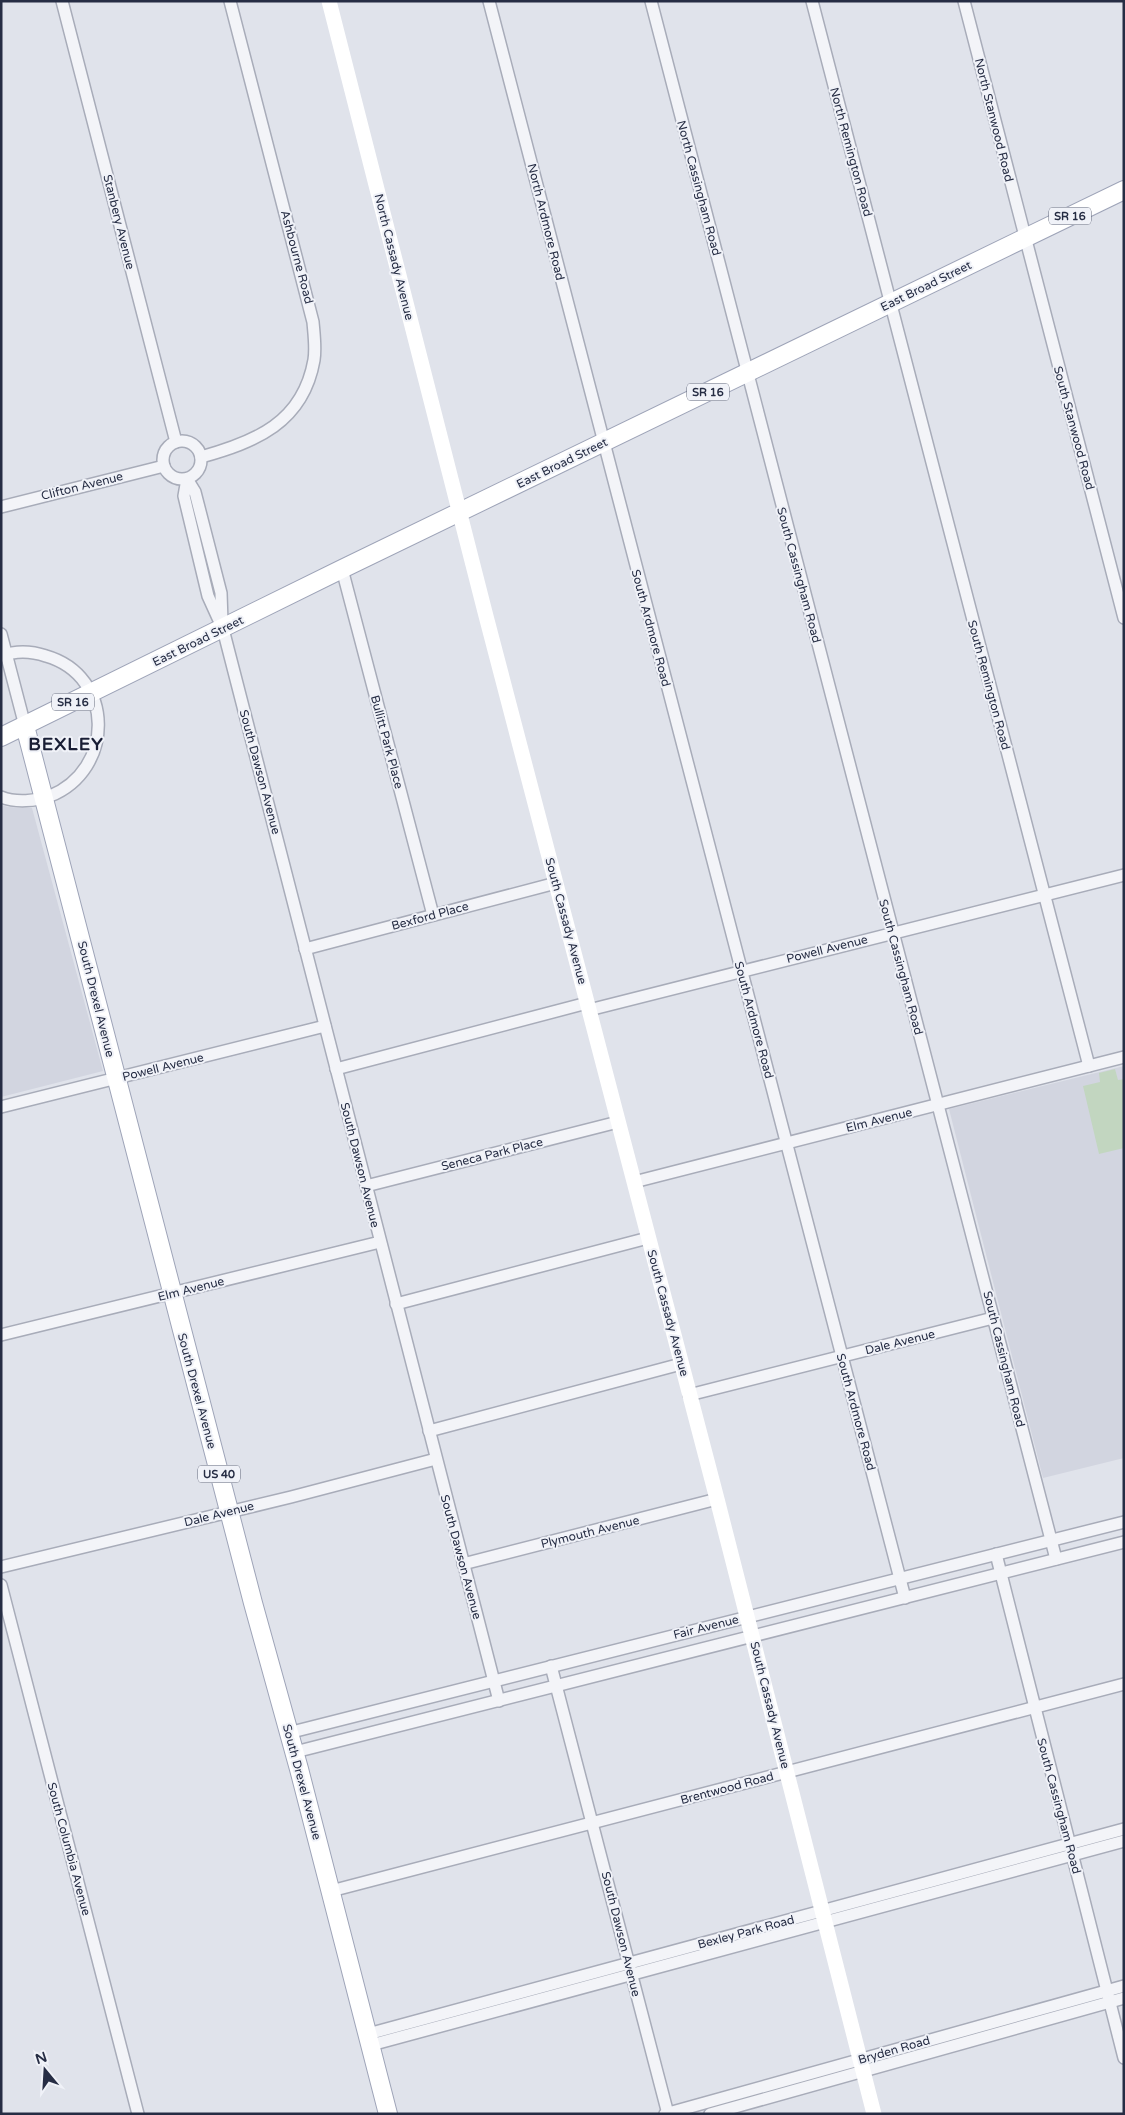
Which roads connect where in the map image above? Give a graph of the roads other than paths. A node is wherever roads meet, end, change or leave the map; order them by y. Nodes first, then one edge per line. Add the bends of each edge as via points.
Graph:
1 (62, 1) edge
2 (230, 1) edge
3 (329, 1) edge
4 (489, 1) edge
5 (651, 1) edge
6 (812, 1) edge
7 (964, 1) edge
8 (1124, 190) edge
9 (1024, 238) junction
10 (890, 304) junction
11 (746, 374) junction
12 (176, 442) junction
13 (603, 443) junction
14 (201, 457) junction
15 (164, 466) junction
16 (187, 479) junction
17 (1, 506) edge
18 (459, 512) junction
19 (342, 569) junction
20 (1124, 618) edge
21 (222, 629) junction
22 (1, 634) edge
23 (4, 655) edge
24 (91, 693) junction
25 (25, 726) junction
26 (1, 737) edge
27 (1, 797) edge
28 (44, 798) junction
29 (1124, 875) edge
30 (556, 883) junction
31 (1044, 895) junction
32 (432, 915) junction
33 (892, 933) junction
34 (305, 948) junction
35 (741, 971) junction
36 (588, 1006) junction
37 (325, 1026) junction
38 (1124, 1057) edge
39 (1089, 1066) junction
40 (336, 1069) junction
41 (116, 1078) junction
42 (938, 1105) junction
43 (1, 1107) edge
44 (618, 1122) junction
45 (786, 1144) junction
46 (634, 1182) junction
47 (366, 1186) junction
48 (648, 1238) junction
49 (380, 1242) junction
50 (172, 1293) junction
51 (396, 1304) junction
52 (993, 1318) junction
53 (1, 1336) edge
54 (841, 1356) junction
55 (681, 1364) junction
56 (689, 1395) junction
57 (428, 1431) junction
58 (436, 1459) junction
59 (717, 1499) junction
60 (229, 1511) junction
61 (1124, 1522) edge
62 (1052, 1540) junction
63 (1124, 1542) edge
64 (996, 1554) junction
65 (1056, 1560) junction
66 (463, 1564) junction
67 (1, 1568) edge
68 (1001, 1574) junction
69 (899, 1579) junction
70 (1, 1585) edge
71 (905, 1598) junction
72 (748, 1617) junction
73 (752, 1636) junction
74 (551, 1666) junction
75 (494, 1681) junction
76 (1124, 1684) edge
77 (556, 1686) junction
78 (499, 1701) junction
79 (1034, 1708) junction
80 (288, 1732) junction
81 (295, 1752) junction
82 (787, 1772) junction
83 (593, 1823) junction
84 (1124, 1829) edge
85 (1124, 1841) edge
86 (1071, 1850) junction
87 (331, 1891) junction
88 (823, 1917) junction
89 (630, 1969) junction
90 (1124, 1986) edge
91 (1107, 1990) junction
92 (1124, 1998) edge
93 (1110, 2002) junction
94 (369, 2040) junction
95 (1124, 2058) edge
96 (862, 2065) junction
97 (138, 2114) edge
98 (388, 2114) edge
99 (666, 2114) edge
100 (710, 2114) edge
101 (874, 2114) edge

1 - 12 street, Stanbery Avenue
2 - 14 street, Ashbourne Road via 313,322 314,360 303,393 278,424 247,443
3 - 18 street, North Cassady Avenue
4 - 13 street, North Ardmore Road
5 - 11 street, North Cassingham Road
6 - 10 street, North Remington Road
7 - 9 street, North Stanwood Road
8 - 9 main road, East Broad Street / SR 16
9 - 10 main road, East Broad Street / SR 16
9 - 20 street, South Stanwood Road
10 - 11 main road, East Broad Street / SR 16
10 - 31 street, South Remington Road
11 - 13 main road, East Broad Street / SR 16
11 - 33 street, South Cassingham Road
12 - 14 street via 189,442
12 - 15 street via 164,454
13 - 18 main road, East Broad Street / SR 16
13 - 35 street, South Ardmore Road
14 - 16 street via 198,470
15 - 16 street via 176,479
15 - 17 street, Clifton Avenue
16 - 21 street via 195,492 221,593
18 - 19 main road, East Broad Street / SR 16
18 - 30 street, South Cassady Avenue
19 - 21 main road, East Broad Street / SR 16
19 - 32 street, Bullitt Park Place
21 - 24 main road, East Broad Street / SR 16
21 - 34 street, South Dawson Avenue
22 - 23 street
23 - 24 street via 34,652 55,659 76,673
23 - 25 street
24 - 25 main road, East Broad Street / SR 16
24 - 28 street via 99,723 89,765 71,784
25 - 26 main road, East Broad Street
25 - 28 main road, South Drexel Avenue / US 40
27 - 28 street via 18,800
28 - 41 main road, South Drexel Avenue / US 40
29 - 31 street, Powell Avenue
30 - 32 street, Bexford Place
30 - 36 street, South Cassady Avenue
31 - 33 street, Powell Avenue
31 - 39 street, South Remington Road
32 - 34 street, Bexford Place
33 - 35 street, Powell Avenue
33 - 42 street, South Cassingham Road
34 - 37 street, South Dawson Avenue
35 - 36 street, Powell Avenue
35 - 45 street, South Ardmore Road
36 - 40 street, Powell Avenue
36 - 44 street, South Cassady Avenue
37 - 40 street, South Dawson Avenue
37 - 41 street, Powell Avenue
38 - 39 street, Elm Avenue
39 - 42 street, Elm Avenue
40 - 47 street, South Dawson Avenue
41 - 43 street, Powell Avenue
41 - 50 main road, South Drexel Avenue / US 40
42 - 45 street, Elm Avenue
42 - 52 street, South Cassingham Road
44 - 46 street, South Cassady Avenue
44 - 47 street, Seneca Park Place
45 - 46 street, Elm Avenue
45 - 54 street, South Ardmore Road
46 - 48 street, South Cassady Avenue
47 - 49 street, South Dawson Avenue
48 - 51 street
48 - 55 street, South Cassady Avenue
49 - 50 street, Elm Avenue
49 - 51 street, South Dawson Avenue
50 - 53 street, Elm Avenue
50 - 60 main road, South Drexel Avenue / US 40
51 - 57 street, South Dawson Avenue
52 - 54 street, Dale Avenue
52 - 62 street, South Cassingham Road
54 - 56 street, Dale Avenue
54 - 69 street, South Ardmore Road
55 - 56 street, South Cassady Avenue
55 - 57 street
56 - 59 street, South Cassady Avenue
57 - 58 street, South Dawson Avenue
58 - 60 street, Dale Avenue
58 - 66 street, South Dawson Avenue
59 - 66 street, Plymouth Avenue
59 - 72 street, South Cassady Avenue
60 - 67 street, Dale Avenue
60 - 80 main road, South Drexel Avenue / US 40
61 - 62 street, Fair Avenue
62 - 64 street, Fair Avenue
62 - 65 street, South Cassingham Road
63 - 65 street, Fair Avenue
64 - 68 street, South Cassingham Road
64 - 69 street, Fair Avenue
65 - 68 street, Fair Avenue
66 - 75 street, South Dawson Avenue
68 - 71 street, Fair Avenue
68 - 79 street, South Cassingham Road
69 - 71 street, South Ardmore Road
69 - 72 street, Fair Avenue
70 - 97 street, South Columbia Avenue
71 - 73 street, Fair Avenue
72 - 73 street, South Cassady Avenue
72 - 74 street, Fair Avenue
73 - 77 street, Fair Avenue
73 - 82 street, South Cassady Avenue
74 - 75 street, Fair Avenue
74 - 77 street, South Dawson Avenue
75 - 78 street, South Dawson Avenue
75 - 80 street, Fair Avenue
76 - 79 street, Brentwood Road
77 - 78 street, Fair Avenue
77 - 83 street, South Dawson Avenue
78 - 81 street, Fair Avenue
79 - 82 street, Brentwood Road
79 - 86 street, South Cassingham Road
80 - 81 main road, South Drexel Avenue / US 40
81 - 87 main road, South Drexel Avenue / US 40
82 - 83 street, Brentwood Road
82 - 88 street, South Cassady Avenue
83 - 87 street, Brentwood Road
83 - 89 street, South Dawson Avenue
84 - 86 street, Bexley Park Road
85 - 86 street, Bexley Park Road
86 - 88 street, Bexley Park Road
86 - 91 street, South Cassingham Road
87 - 94 main road, South Drexel Avenue / US 40
88 - 89 street, Bexley Park Road
88 - 96 street, South Cassady Avenue
89 - 94 street, Bexley Park Road
89 - 99 street, South Dawson Avenue
90 - 91 street, Bryden Road
91 - 93 street, South Cassingham Road
91 - 96 street, Bryden Road
92 - 93 street, Bryden Road
93 - 95 street, South Cassingham Road
93 - 96 street, Bryden Road
94 - 98 main road, South Drexel Avenue / US 40
96 - 99 street, Bryden Road
96 - 100 street, Bryden Road
96 - 101 street, South Cassady Avenue

